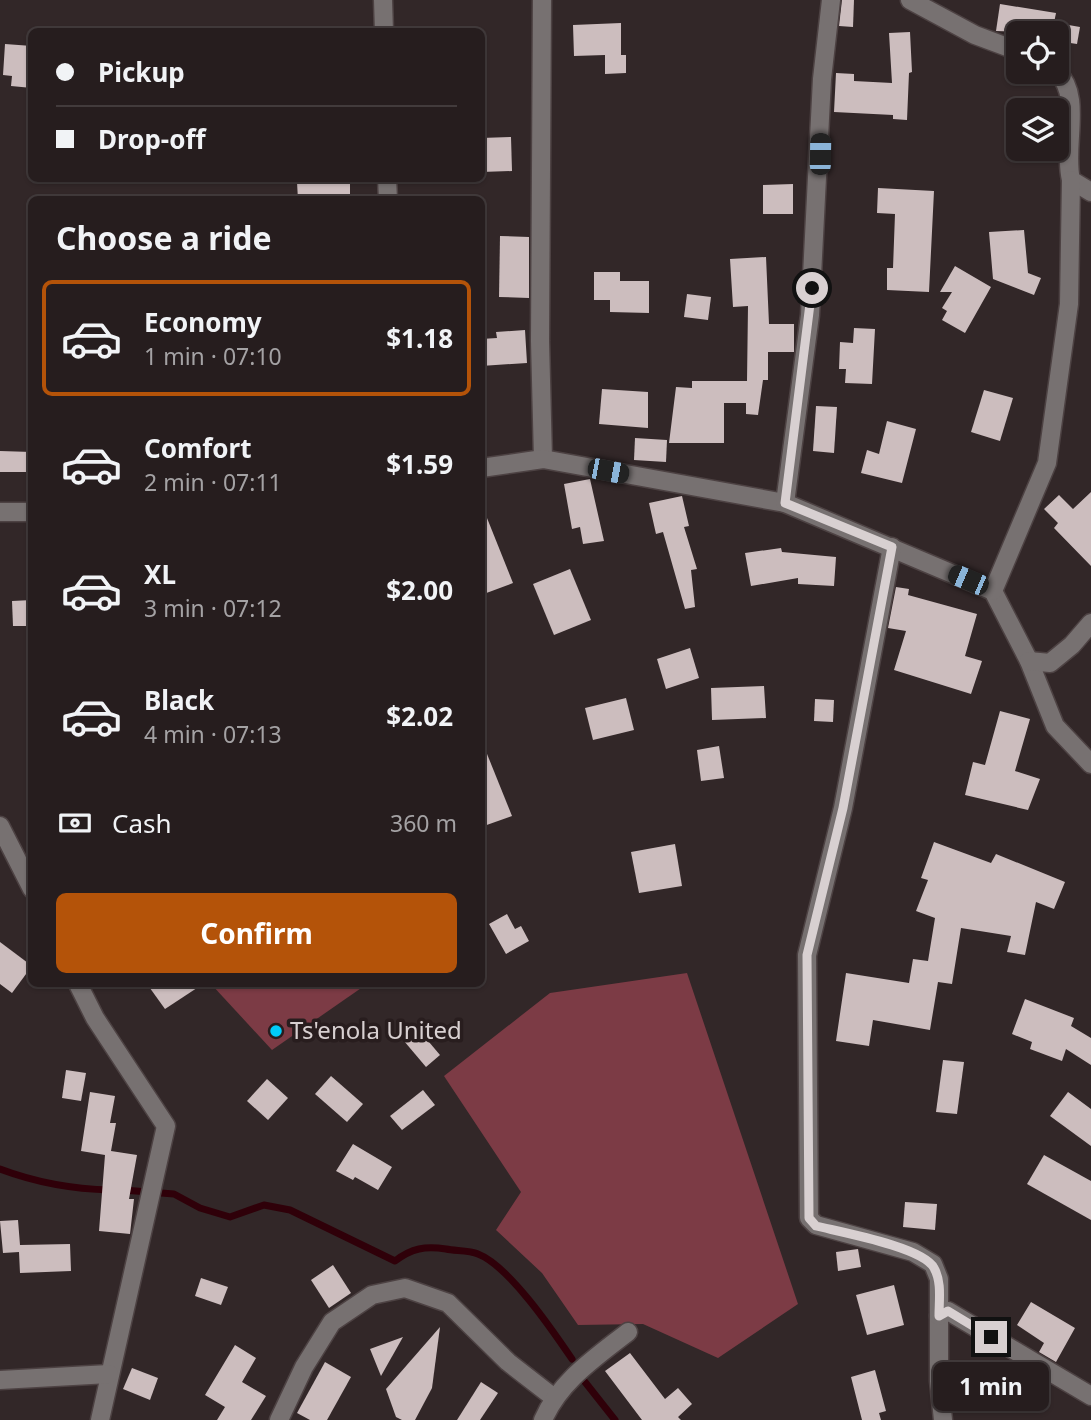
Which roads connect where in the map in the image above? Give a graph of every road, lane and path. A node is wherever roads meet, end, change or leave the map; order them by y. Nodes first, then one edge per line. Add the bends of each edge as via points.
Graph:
1 (383, 0) edge
2 (542, 0) edge
3 (831, 0) edge
4 (910, 0) edge
5 (384, 28) edge
6 (1006, 47) edge
7 (1068, 84) edge
8 (1071, 180) junction
9 (1091, 192) edge
10 (543, 459) junction
11 (485, 467) edge
12 (785, 503) junction
13 (0, 512) edge
14 (28, 512) edge
15 (892, 547) junction
16 (993, 591) junction
17 (1091, 623) edge
18 (1029, 661) junction
19 (1091, 764) edge
20 (0, 825) edge
21 (28, 882) edge
22 (80, 987) edge
23 (939, 1316) junction
24 (628, 1332) dead end
25 (109, 1374) junction
26 (0, 1380) edge
27 (1091, 1396) edge
28 (553, 1397) junction
29 (100, 1420) edge
30 (279, 1420) edge
31 (543, 1420) edge
32 (943, 1420) edge

1 - 5 street
2 - 10 street
3 - 12 street via 822,79 810,315
4 - 6 street
7 - 8 street
8 - 9 street
8 - 16 street via 1069,304 1047,463
10 - 11 street
10 - 12 street
12 - 15 street
13 - 14 street
15 - 16 street
15 - 23 street via 843,808 807,955 809,1218 816,1226 913,1252 933,1264 939,1279
16 - 18 street
17 - 18 street via 1050,663
18 - 19 street via 1055,726
20 - 21 street
22 - 25 street via 166,1126
23 - 27 street via 948,1311
23 - 32 street
24 - 28 street
25 - 26 street
25 - 29 street
28 - 30 street via 508,1362 448,1303 405,1288 372,1295 332,1322
28 - 31 street

